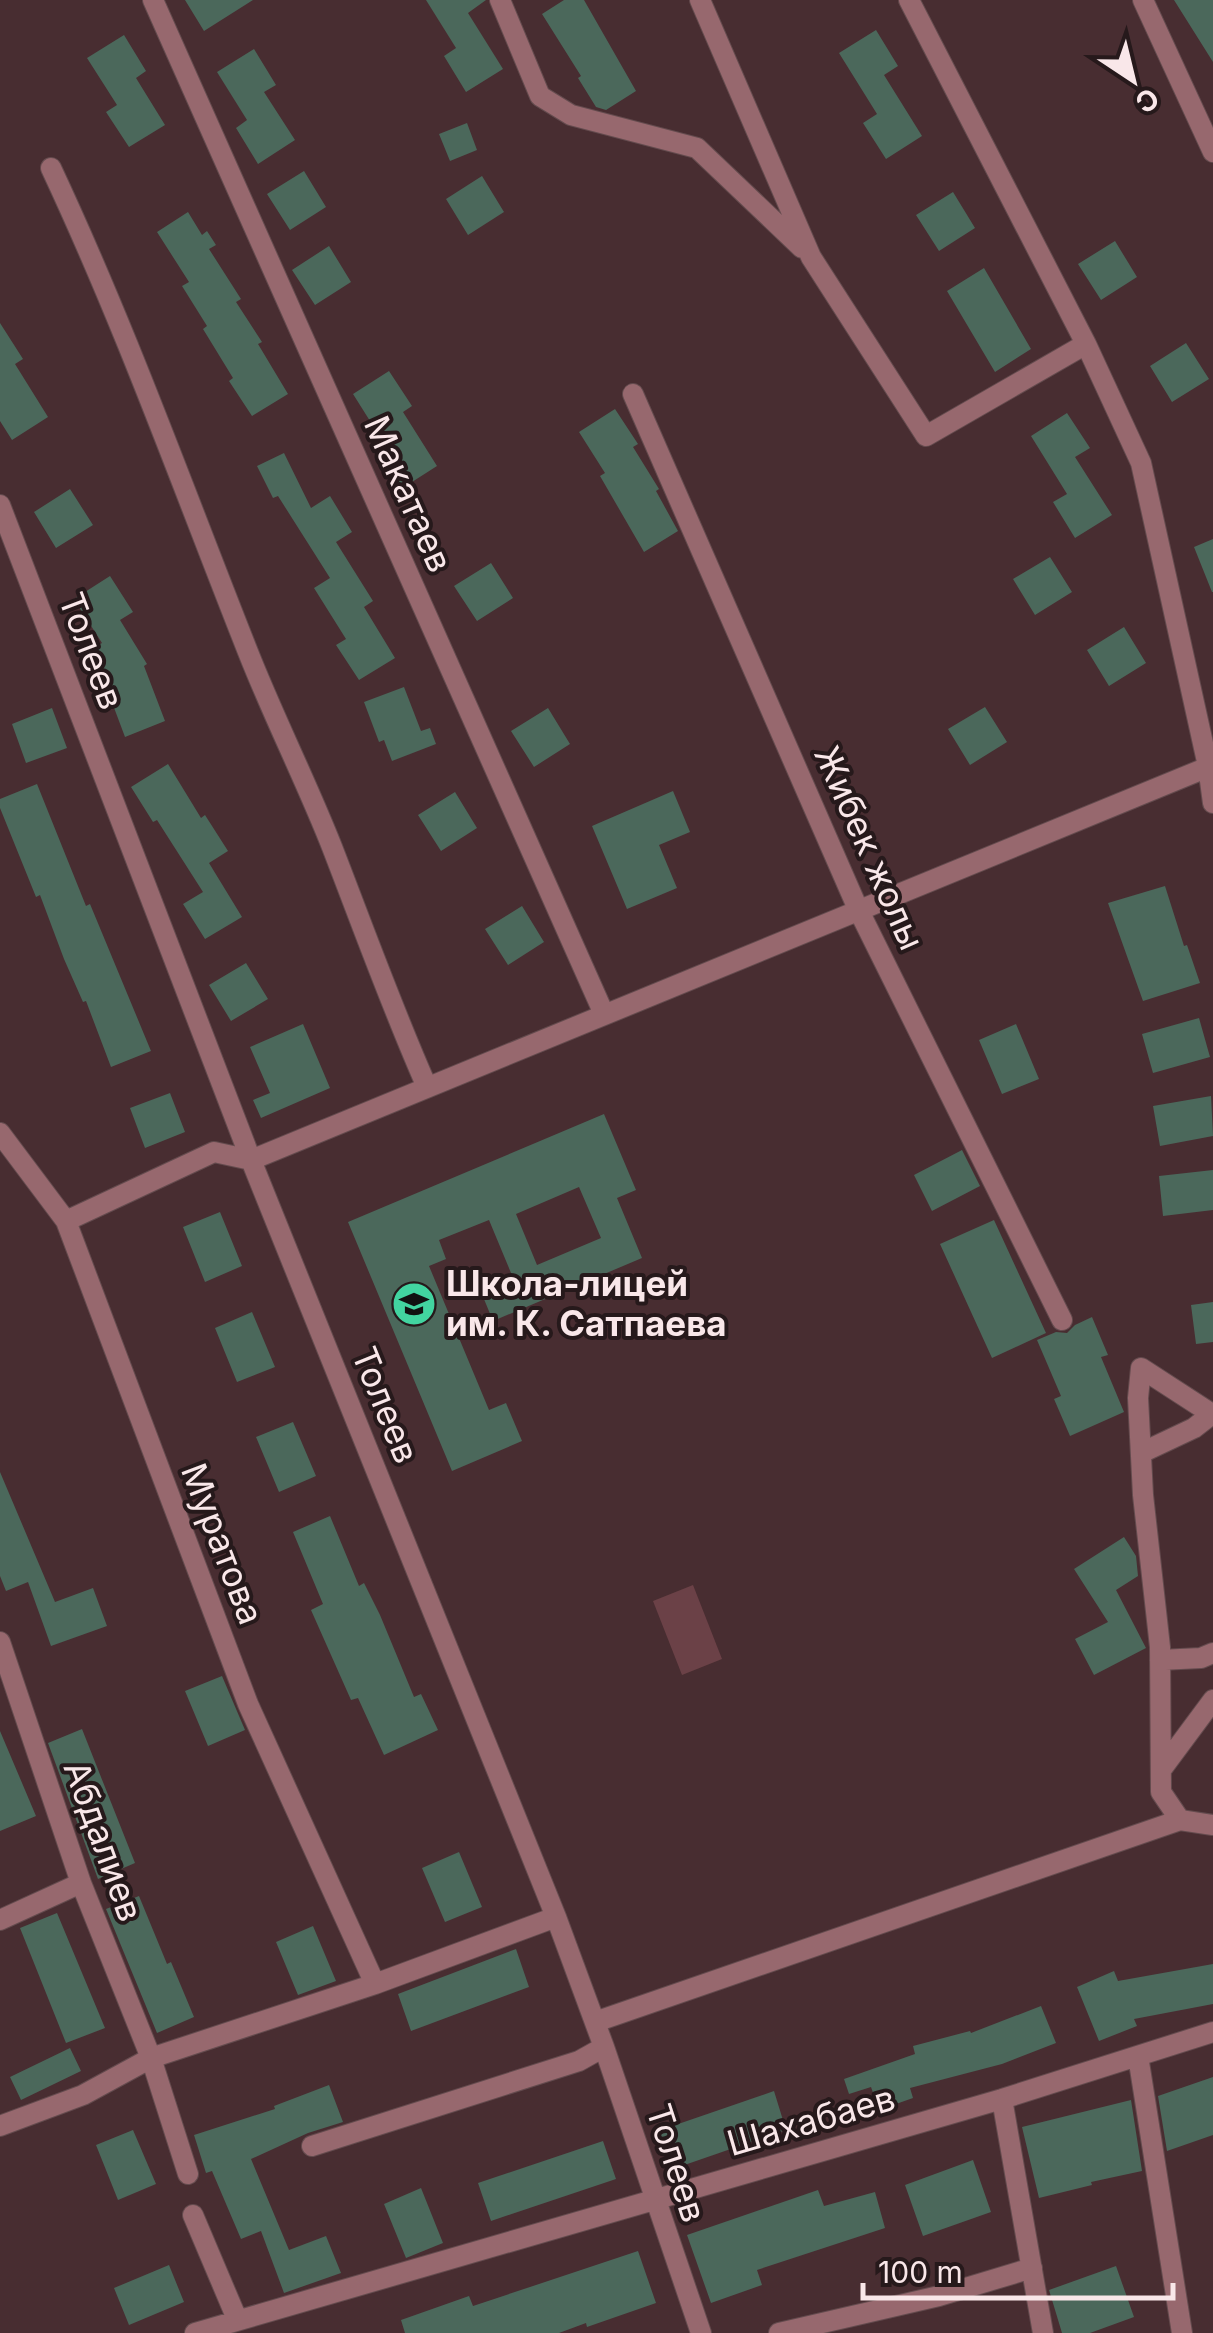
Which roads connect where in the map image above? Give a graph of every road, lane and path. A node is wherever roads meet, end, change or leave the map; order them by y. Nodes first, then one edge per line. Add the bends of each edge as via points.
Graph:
1 (153, 0) edge
2 (500, 0) edge
3 (700, 0) edge
4 (909, 0) edge
5 (1143, 0) edge
6 (1213, 152) edge
7 (51, 168) dead end
8 (811, 257) junction
9 (1086, 344) junction
10 (633, 394) dead end
11 (0, 506) edge
12 (1210, 765) edge
13 (1213, 802) edge
14 (858, 909) junction
15 (604, 1014) junction
16 (427, 1087) junction
17 (0, 1134) edge
18 (251, 1160) junction
19 (66, 1221) junction
20 (1062, 1320) dead end
21 (1141, 1453) junction
22 (0, 1642) edge
23 (1213, 1653) edge
24 (1160, 1660) junction
25 (1213, 1700) edge
26 (1161, 1770) junction
27 (1180, 1820) junction
28 (1213, 1826) edge
29 (81, 1883) junction
30 (556, 1917) junction
31 (0, 1920) edge
32 (375, 1984) junction
33 (595, 2022) junction
34 (1213, 2032) edge
35 (604, 2047) junction
36 (1138, 2056) junction
37 (150, 2058) junction
38 (1002, 2099) junction
39 (0, 2126) edge
40 (312, 2146) dead end
41 (188, 2174) dead end
42 (654, 2200) junction
43 (193, 2215) dead end
44 (1032, 2268) junction
45 (238, 2319) junction
46 (194, 2333) edge
47 (701, 2333) edge
48 (779, 2333) edge
49 (1043, 2333) edge
50 (1182, 2333) edge

1 - 15 street, Макатаев
2 - 8 street via 540,96 570,115 697,148
3 - 8 street
4 - 9 street
5 - 6 street
7 - 16 street via 108,292
8 - 9 street via 926,436
9 - 12 street via 1141,463
10 - 14 street, Жибек жолы
11 - 18 street, Толеев
12 - 13 street
12 - 14 street
14 - 15 street
14 - 20 street, Жибек жолы
15 - 16 street
16 - 18 street
17 - 19 street, Муратова
18 - 19 street via 214,1152
18 - 30 street, Толеев
19 - 32 street, Муратова via 248,1704
21 - 21 street via 1138,1398 1141,1368 1212,1414
21 - 24 street
22 - 29 street, Абдалиев
23 - 24 street
24 - 26 street
25 - 26 street
26 - 27 street via 1161,1792
27 - 28 street
27 - 33 street
29 - 31 street
29 - 37 street, Абдалиев
30 - 32 street
30 - 33 street, Толеев
32 - 37 street
33 - 35 street, Толеев
34 - 36 street, Шахабаев
35 - 40 street via 580,2061
35 - 42 street, Толеев
36 - 38 street, Шахабаев
36 - 50 street
37 - 39 street via 83,2096
37 - 41 street, Абдалиев
38 - 42 street, Шахабаев
38 - 44 street
42 - 45 street, Шахабаев
42 - 47 street, Толеев
43 - 45 street
44 - 48 street
44 - 49 street
45 - 46 street, Шахабаев

